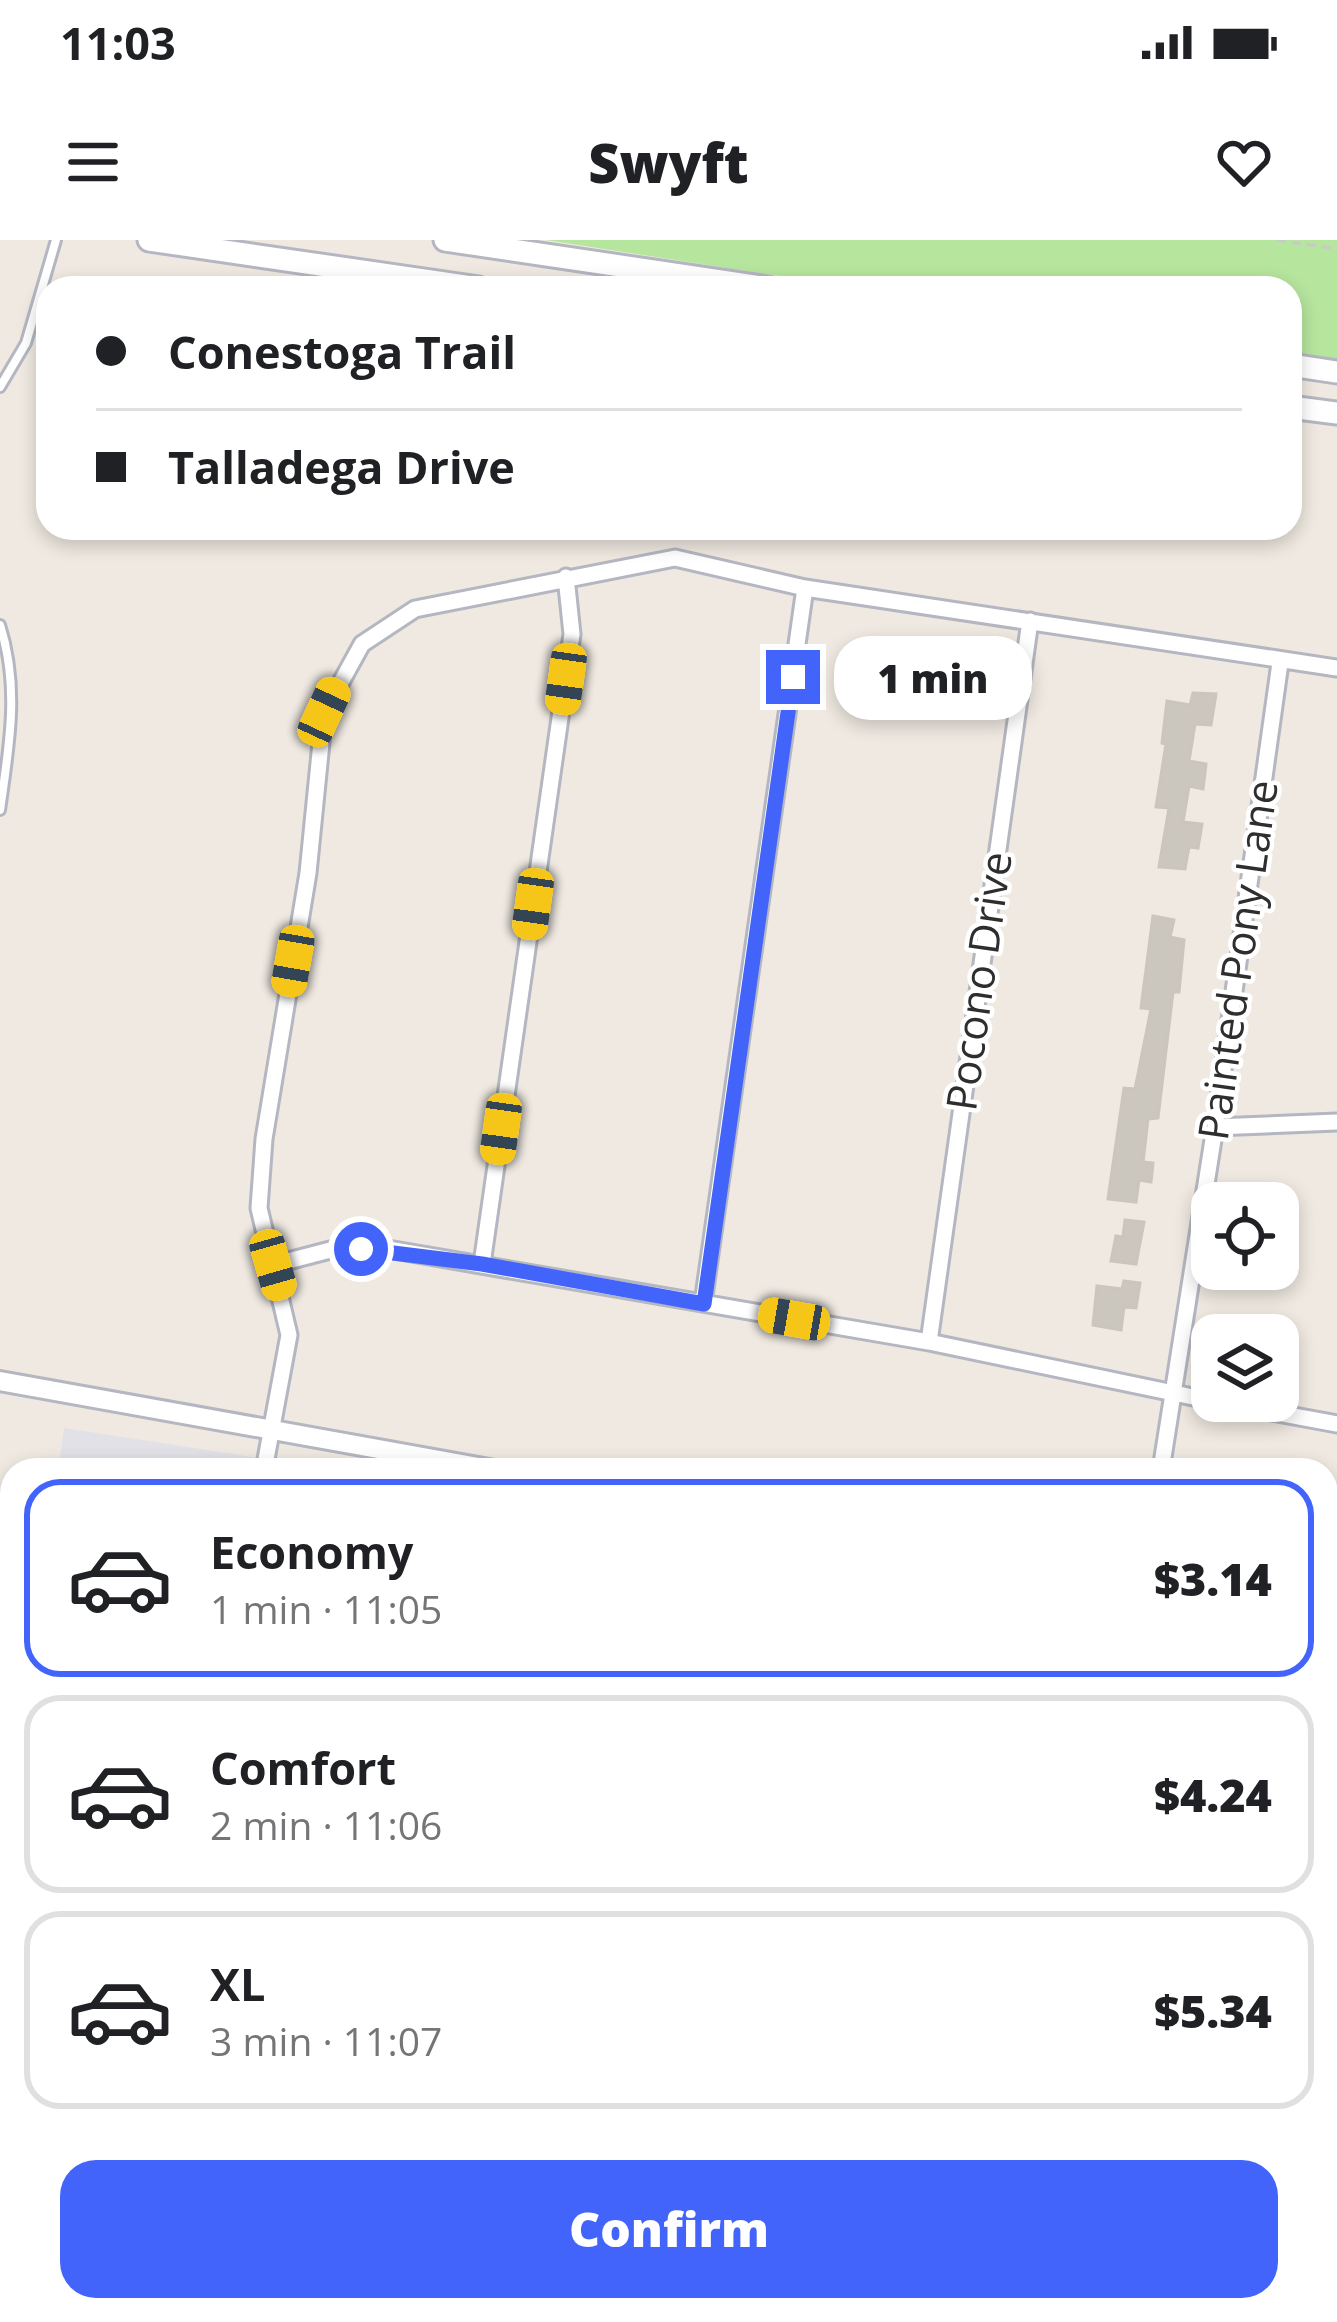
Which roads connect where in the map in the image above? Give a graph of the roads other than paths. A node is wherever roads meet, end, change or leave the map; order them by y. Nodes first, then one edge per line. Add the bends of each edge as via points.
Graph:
1 (56, 240) edge
2 (149, 240) edge
3 (445, 240) edge
4 (46, 276) edge
5 (396, 276) edge
6 (688, 276) edge
7 (36, 309) edge
8 (1302, 367) edge
9 (1337, 372) edge
10 (0, 387) edge
11 (1302, 408) edge
12 (1337, 413) edge
13 (566, 577) junction
14 (806, 588) junction
15 (1030, 621) junction
16 (0, 625) edge
17 (1280, 663) junction
18 (1337, 668) edge
19 (0, 810) edge
20 (1337, 1122) edge
21 (1215, 1127) junction
22 (482, 1264) junction
23 (273, 1265) junction
24 (704, 1304) junction
25 (929, 1342) junction
26 (0, 1381) edge
27 (1173, 1394) junction
28 (1191, 1397) edge
29 (1299, 1417) edge
30 (1337, 1424) edge
31 (270, 1428) junction
32 (266, 1458) edge
33 (431, 1458) edge
34 (1163, 1458) edge

1 - 4 lane
2 - 5 main road
3 - 6 main road
7 - 10 lane
8 - 9 main road
11 - 12 main road
13 - 14 street via 675,558
13 - 22 street via 572,634
13 - 23 street via 415,609 362,644 324,712 308,872 263,1139 259,1208
14 - 15 street
14 - 24 street
15 - 17 street
15 - 25 street, Pocono Drive
16 - 19 lane via 13,720
17 - 18 street
17 - 21 street, Painted Pony Lane
20 - 21 street
21 - 27 street, Painted Pony Lane
22 - 23 street via 352,1249
22 - 24 street
23 - 31 street via 289,1335
24 - 25 street
25 - 27 street
26 - 31 street
27 - 28 street
27 - 34 street, Painted Pony Lane
29 - 30 street
31 - 32 street
31 - 33 street

